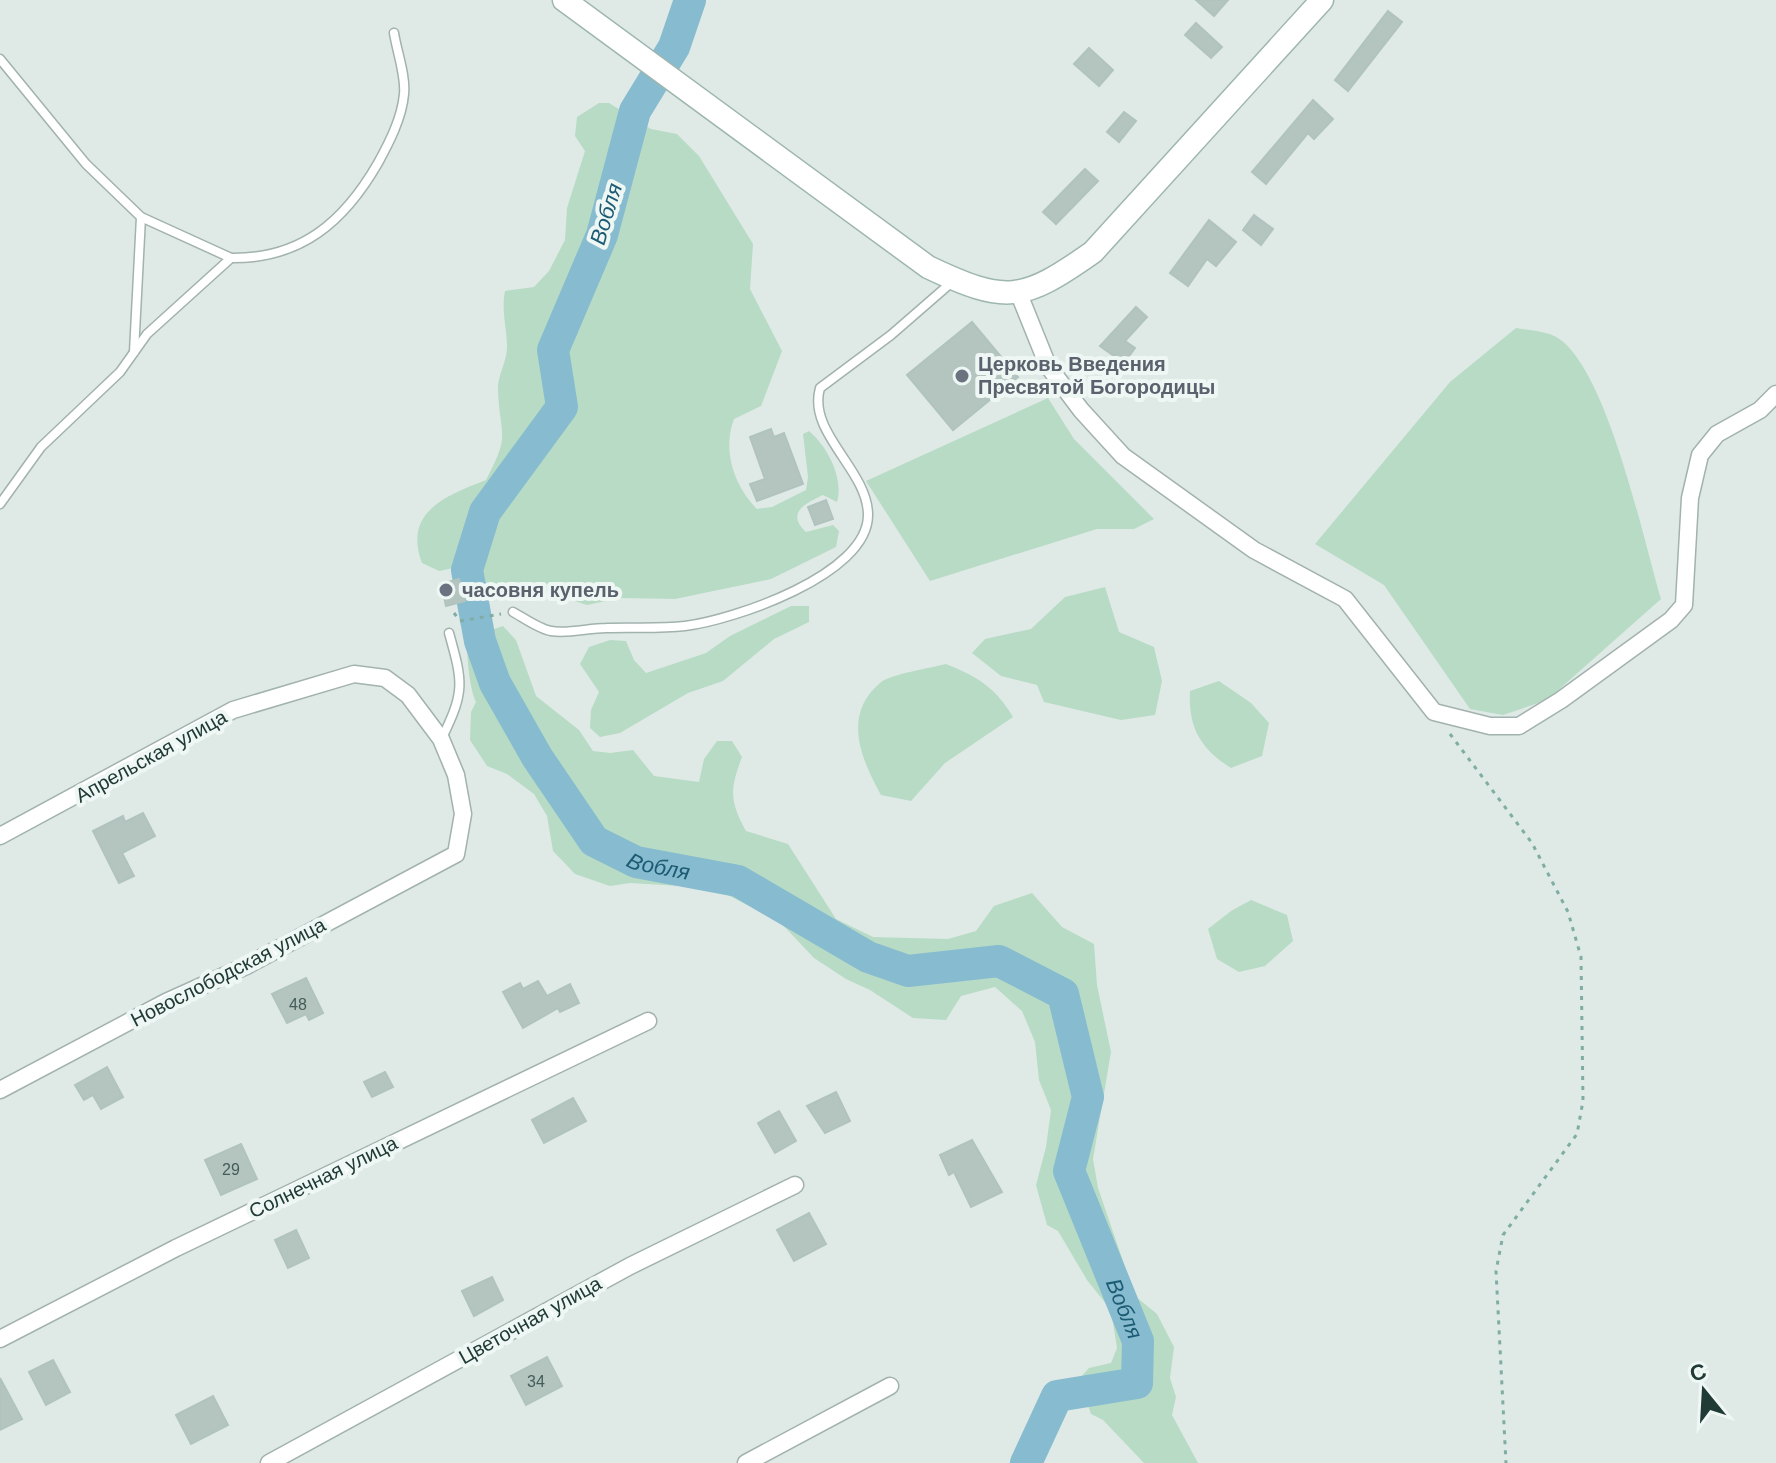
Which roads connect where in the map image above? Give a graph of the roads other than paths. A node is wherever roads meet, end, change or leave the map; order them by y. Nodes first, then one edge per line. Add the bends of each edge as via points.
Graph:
1 (564, 0) edge
2 (1322, 0) edge
3 (394, 33) dead end
4 (0, 59) edge
5 (141, 217) junction
6 (231, 258) junction
7 (955, 279) junction
8 (1019, 294) junction
9 (134, 353) junction
10 (1776, 394) edge
11 (0, 504) edge
12 (513, 612) dead end
13 (449, 633) dead end
14 (441, 739) junction
15 (0, 836) edge
16 (648, 1021) dead end
17 (0, 1090) edge
18 (795, 1185) dead end
19 (0, 1339) edge
20 (890, 1386) dead end
21 (269, 1463) edge
22 (746, 1463) edge

1 - 7 street via 888,240
2 - 8 street via 1093,252 1056,278
3 - 6 lane via 405,93 390,142 341,217 300,245 259,258
4 - 5 lane via 86,164
5 - 6 lane
5 - 9 lane
6 - 9 lane via 147,334
7 - 8 street via 977,290
7 - 12 lane via 820,388 821,416 863,494 868,517 855,548 834,570 765,603 686,626 550,631
8 - 10 street via 1048,366 1123,456 1254,550 1345,599 1434,712 1490,726 1519,726 1561,700 1684,605 1690,498 1700,455 1717,434 1760,410
9 - 11 lane via 41,447
13 - 14 lane via 462,684
14 - 15 street, Апрельская улица via 408,695 385,678 354,674 233,710
14 - 17 street, Новослободская улица via 456,775 463,814 456,854
16 - 19 street, Солнечная улица via 176,1248
18 - 21 street, Цветочная улица via 630,1266
20 - 22 street

